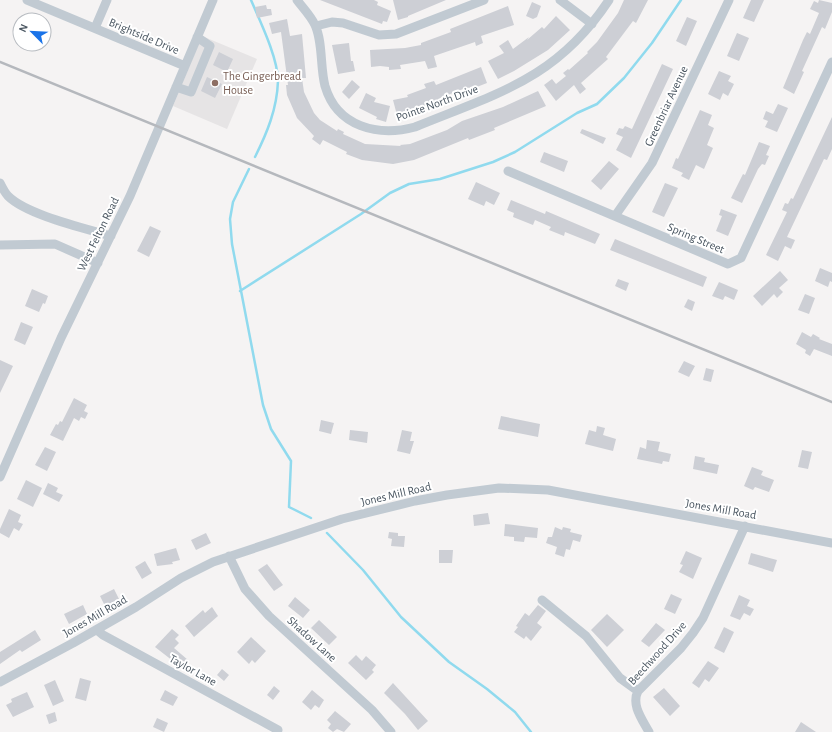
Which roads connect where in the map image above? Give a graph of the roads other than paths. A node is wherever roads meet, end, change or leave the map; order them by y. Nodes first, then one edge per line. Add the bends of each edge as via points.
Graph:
1 (27, 0) edge
2 (107, 0) edge
3 (213, 0) edge
4 (297, 0) edge
5 (484, 0) edge
6 (560, 0) edge
7 (609, 0) edge
8 (728, 0) edge
9 (592, 24) junction
10 (316, 26) junction
11 (95, 28) junction
12 (197, 37) junction
13 (832, 62) edge
14 (185, 66) junction
15 (176, 87) junction
16 (508, 171) dead end
17 (0, 183) edge
18 (615, 216) junction
19 (111, 236) junction
20 (0, 245) edge
21 (98, 264) junction
22 (0, 477) edge
23 (745, 526) junction
24 (832, 543) edge
25 (229, 556) junction
26 (542, 600) dead end
27 (97, 630) junction
28 (0, 682) edge
29 (638, 691) junction
30 (278, 730) dead end
31 (391, 732) edge
32 (649, 732) edge

1 - 11 street, Brightside Drive
2 - 11 street
3 - 12 street, West Felton Road
4 - 10 street, Pointe North Drive
5 - 10 street via 396,34 379,35 343,23 332,22
6 - 9 street
7 - 9 street, Pointe North Drive
8 - 18 street, Greenbriar Avenue via 652,163
9 - 10 street, Pointe North Drive via 560,57 527,80 415,127 398,131 365,128 338,109 325,86
11 - 14 street, Brightside Drive
12 - 14 street, West Felton Road
12 - 15 street via 210,46 194,86 191,92
13 - 18 street, Spring Street via 742,258 728,264
14 - 15 street, West Felton Road
15 - 19 street, West Felton Road
16 - 18 street, Spring Street
17 - 19 street via 7,196 23,206
19 - 21 street, West Felton Road
20 - 21 street via 55,244
21 - 22 street, West Felton Road via 61,338
23 - 24 street, Jones Mill Road
23 - 25 street, Jones Mill Road via 548,490 498,488 446,495 379,509
23 - 29 street, Beechwood Drive via 703,618 681,648
25 - 27 street, Jones Mill Road via 196,569
25 - 31 street, Shadow Lane via 245,589 264,611 372,710
26 - 29 street via 586,636 620,678
27 - 28 street, Jones Mill Road
27 - 30 street, Taylor Lane
29 - 32 street, Beechwood Drive via 636,706

